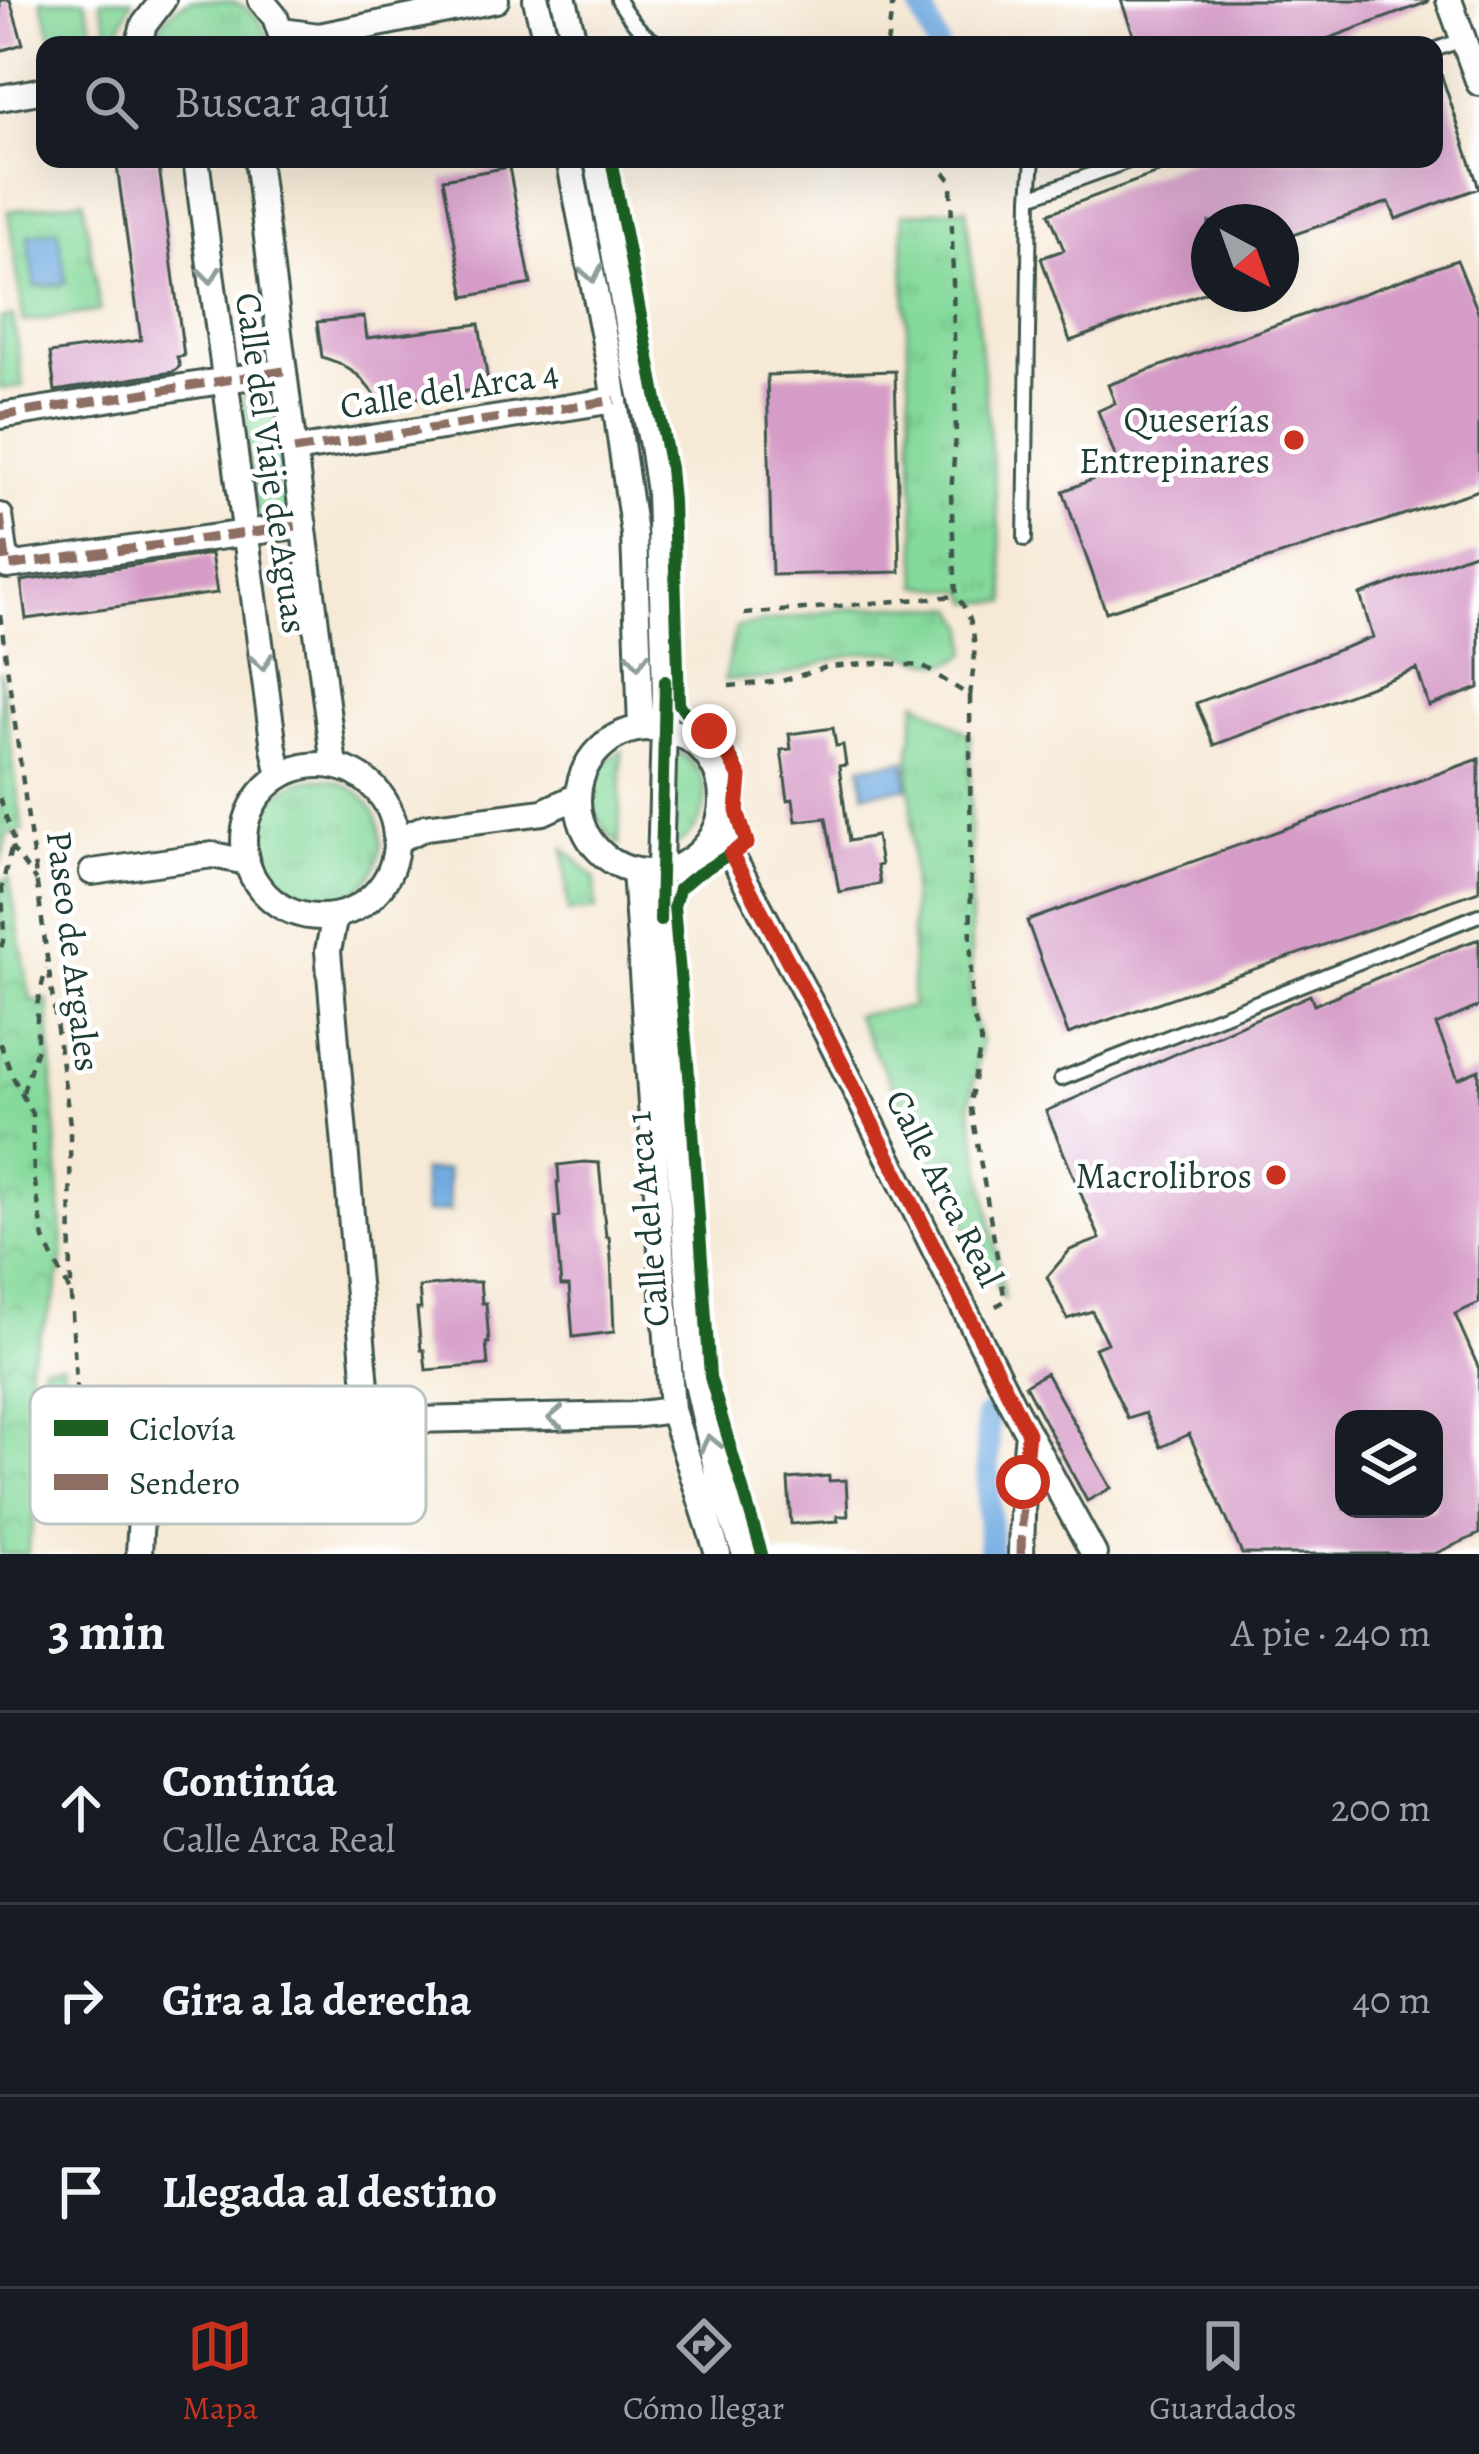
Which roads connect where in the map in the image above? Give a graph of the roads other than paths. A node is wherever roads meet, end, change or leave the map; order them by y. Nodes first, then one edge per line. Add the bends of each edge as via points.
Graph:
1 (163, 0) edge
2 (261, 0) edge
3 (496, 0) edge
4 (536, 0) edge
5 (564, 0) edge
6 (618, 0) edge
7 (1449, 0) edge
8 (141, 36) edge
9 (294, 36) edge
10 (312, 36) edge
11 (546, 36) edge
12 (573, 36) edge
13 (647, 36) edge
14 (1463, 39) junction
15 (1443, 47) edge
16 (1479, 82) edge
17 (36, 92) edge
18 (0, 98) edge
19 (197, 168) edge
20 (258, 168) edge
21 (571, 168) edge
22 (599, 168) edge
23 (1032, 168) edge
24 (1109, 168) edge
25 (1030, 197) junction
26 (284, 371) junction
27 (224, 381) junction
28 (615, 400) junction
29 (0, 416) edge
30 (294, 449) junction
31 (0, 516) edge
32 (304, 525) junction
33 (245, 533) junction
34 (1025, 539) dead end
35 (653, 729) junction
36 (334, 766) junction
37 (280, 776) junction
38 (578, 807) junction
39 (395, 830) junction
40 (720, 839) junction
41 (245, 850) junction
42 (648, 871) junction
43 (92, 872) dead end
44 (1479, 914) edge
45 (324, 916) junction
46 (1060, 1079) dead end
47 (366, 1386) edge
48 (672, 1410) junction
49 (426, 1420) edge
50 (1028, 1433) junction
51 (141, 1524) edge
52 (139, 1554) edge
53 (718, 1554) edge
54 (746, 1554) edge
55 (1021, 1554) edge
56 (1094, 1554) edge

1 - 8 street
2 - 9 street
3 - 10 street
4 - 11 street
5 - 12 street
6 - 13 lane
7 - 14 street
14 - 15 lane
14 - 16 street
17 - 18 street
19 -> 27 street, Calle del Viaje de Aguas
20 - 26 street, Calle del Viaje de Aguas
21 -> 28 street
22 - 35 street via 658,492
23 - 25 lane
24 - 25 lane
25 - 34 lane
26 - 27 street
26 - 30 street, Calle del Viaje de Aguas
27 - 29 street
27 - 33 street, Calle del Viaje de Aguas
28 - 30 street, Calle del Arca 4
28 -> 35 street
30 - 32 street, Calle del Viaje de Aguas
31 - 33 street via 7,566
32 - 33 street
32 - 36 street, Calle del Viaje de Aguas
33 -> 37 street, Calle del Viaje de Aguas
35 - 38 street via 622,733 594,754
35 - 40 street, Calle Arca Real via 696,744 715,767
35 - 42 street
36 - 37 street
36 - 39 street via 371,784
37 - 41 street via 254,803
38 - 39 street
38 - 42 street via 601,854
39 - 45 street via 395,857 380,889
40 - 42 street via 676,867
40 - 50 street, Calle Arca Real
41 - 43 street
41 - 45 street via 254,879 279,906
42 - 48 street, Calle del Arca 1
54 -> 42 street, Calle del Arca 1 via 720,1485 696,1378 659,903
44 - 46 lane
45 - 47 street
48 -> 49 street
48 - 53 street, Calle del Arca 1
50 - 55 street
50 - 56 street, Calle Arca Real
51 - 52 street

